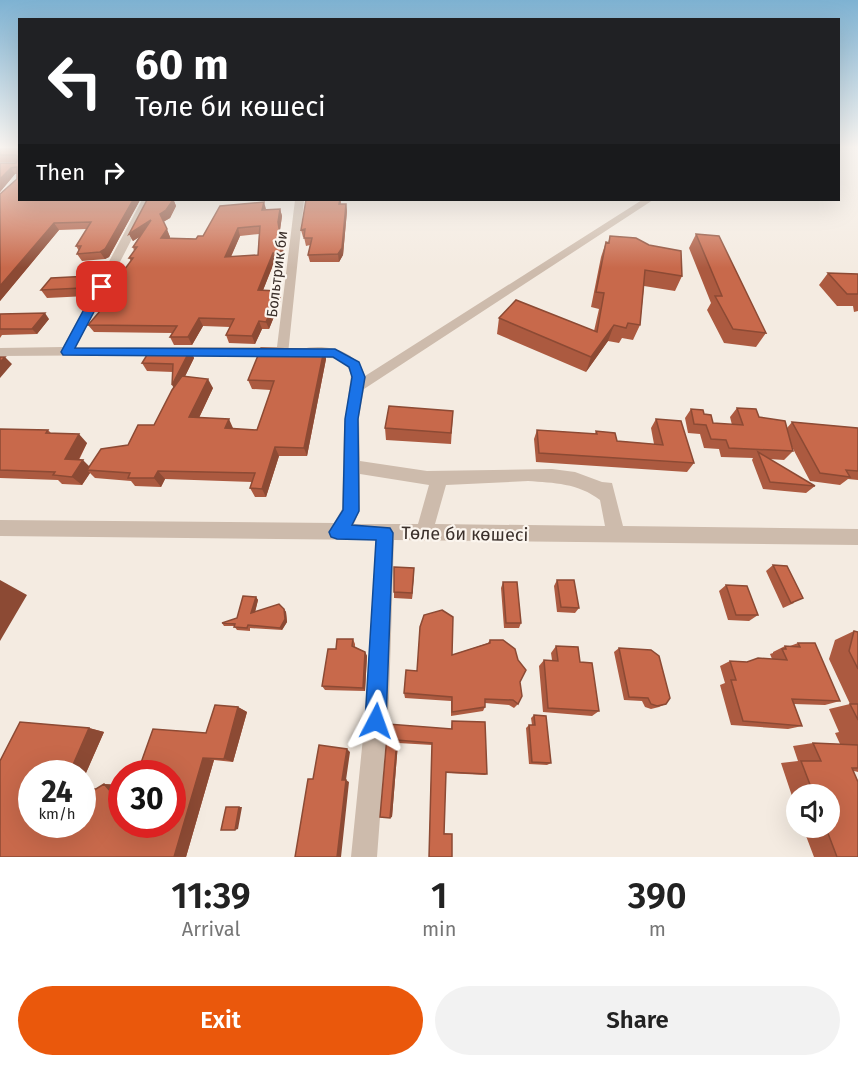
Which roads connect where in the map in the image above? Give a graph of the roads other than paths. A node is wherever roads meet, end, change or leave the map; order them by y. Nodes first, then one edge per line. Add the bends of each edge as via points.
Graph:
1 (146, 201) edge
2 (300, 201) edge
3 (646, 201) edge
4 (284, 351) junction
5 (0, 352) edge
6 (67, 352) junction
7 (357, 387) junction
8 (352, 466) junction
9 (440, 478) junction
10 (0, 528) edge
11 (337, 532) junction
12 (385, 533) junction
13 (425, 533) junction
14 (616, 535) junction
15 (858, 537) edge
16 (364, 857) edge

1 - 6 street
2 - 4 street, Больтрик би
3 - 7 street
4 - 6 street
4 - 7 street via 335,353 346,358 355,365
5 - 6 street
7 - 8 street
8 - 9 street via 398,476
8 - 11 street via 351,511
9 - 13 street
9 - 14 street via 515,473 582,481 606,489
10 - 11 street, Төле би көшесі
11 - 12 street, Төле би көшесі
12 - 13 street, Төле би көшесі
12 - 16 street via 378,698
13 - 14 street, Төле би көшесі
14 - 15 street, Төле би көшесі

